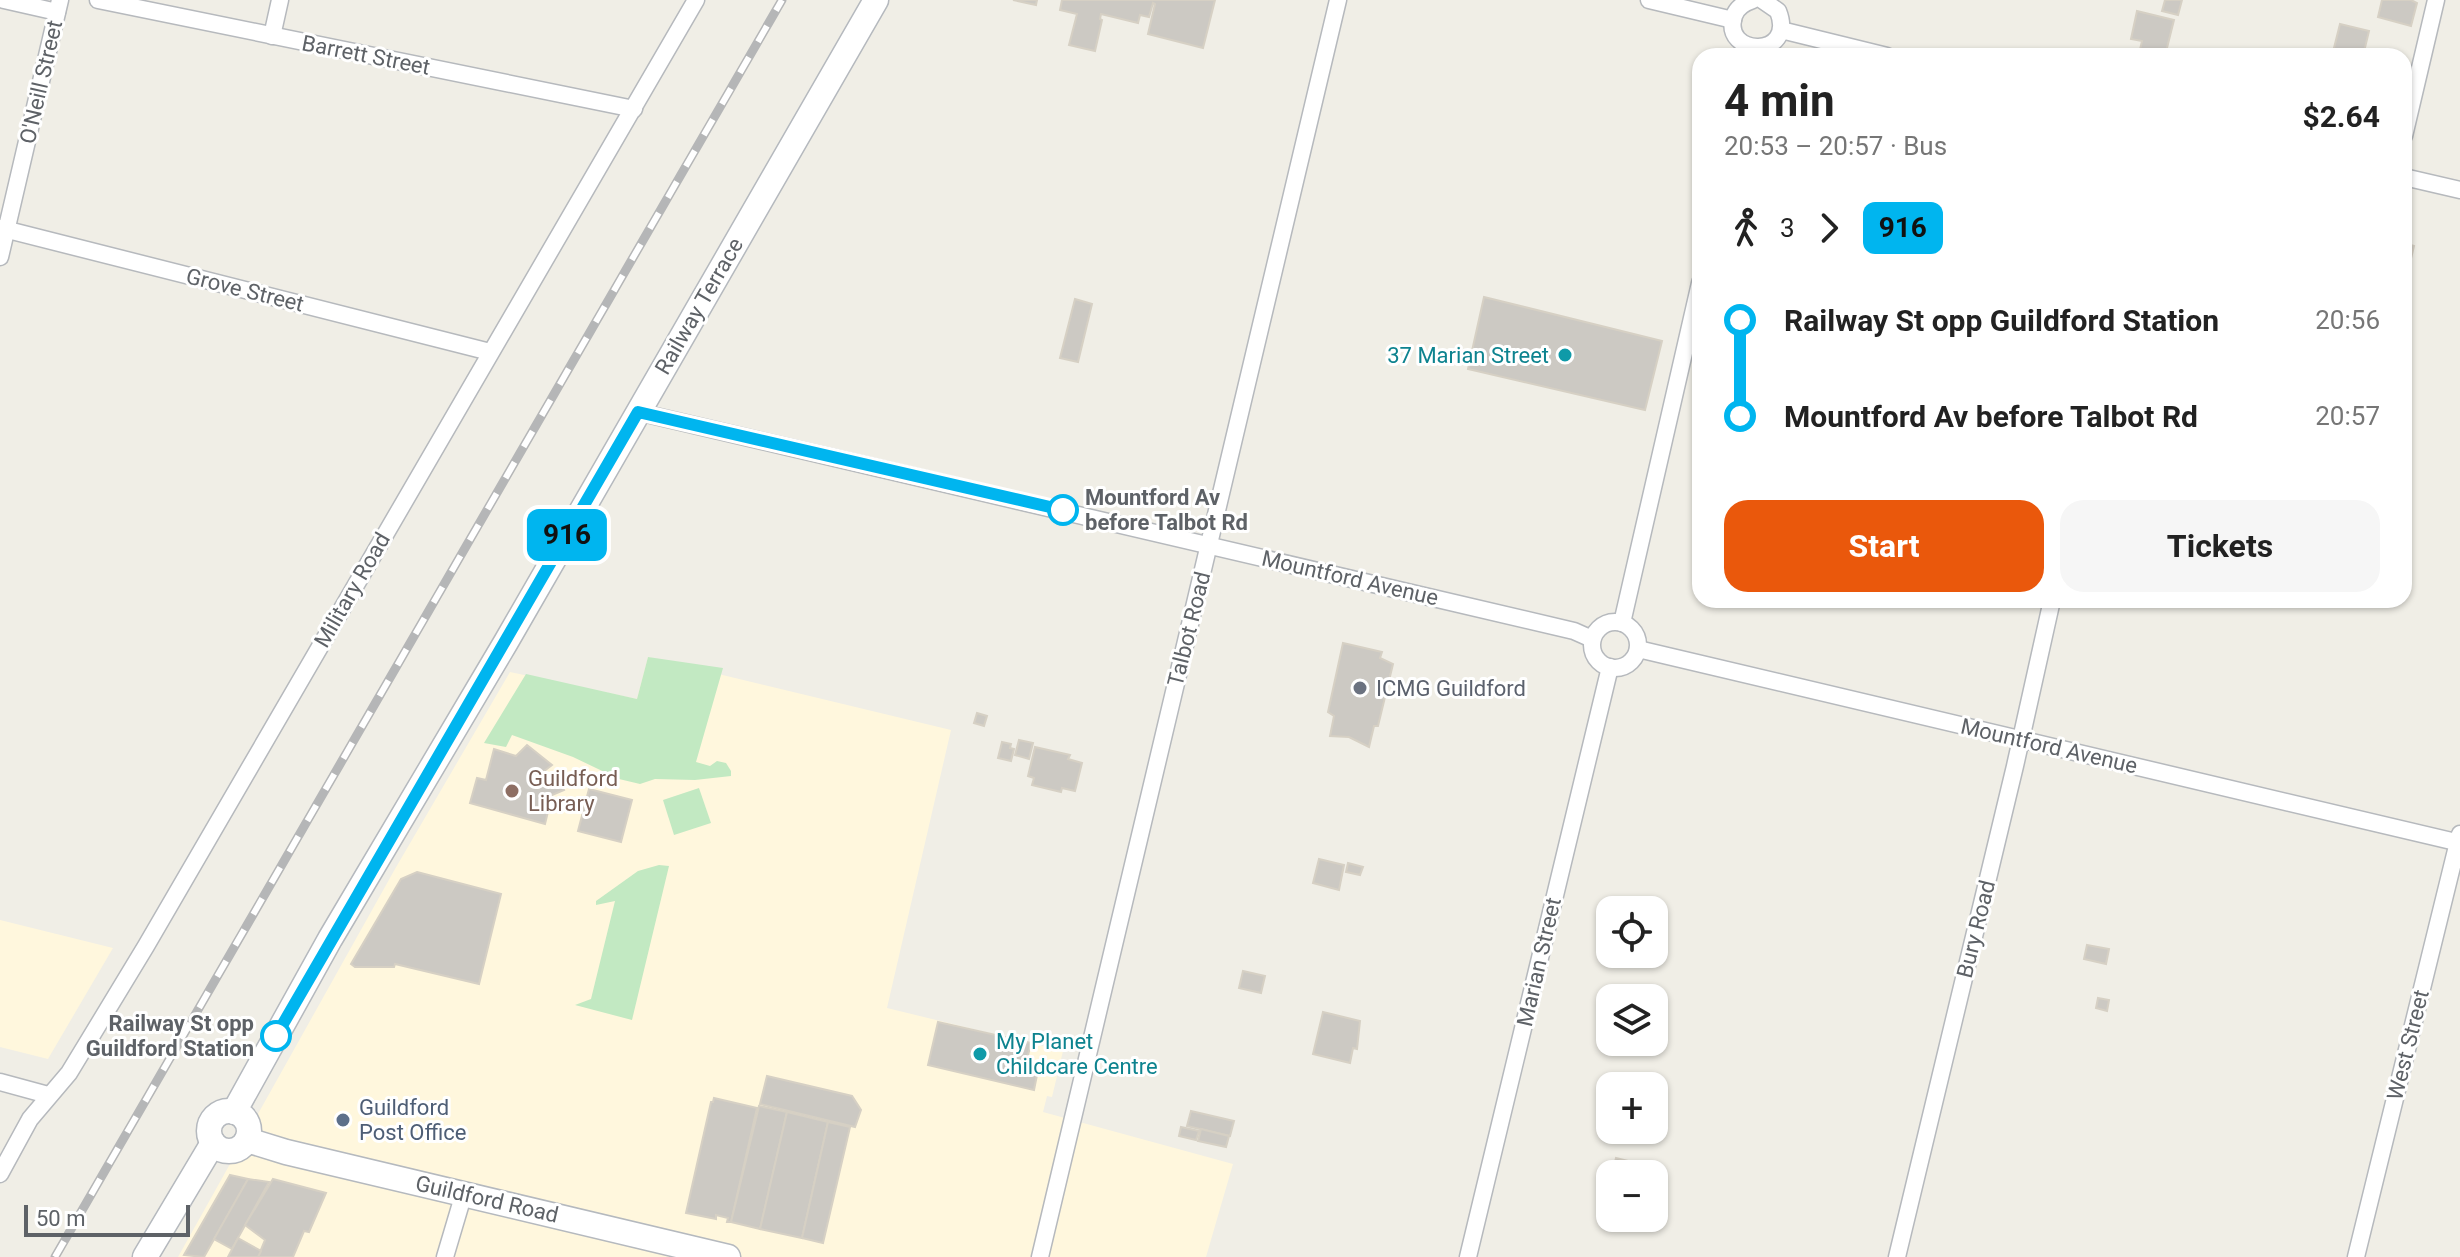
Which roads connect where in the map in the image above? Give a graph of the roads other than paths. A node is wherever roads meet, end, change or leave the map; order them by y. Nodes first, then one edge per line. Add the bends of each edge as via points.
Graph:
1 (4, 0) edge
2 (98, 0) edge
3 (280, 0) edge
4 (696, 0) edge
5 (876, 0) edge
6 (1338, 0) edge
7 (1649, 0) edge
8 (1753, 0) edge
9 (1762, 0) edge
10 (2436, 0) edge
11 (59, 6) edge
12 (1733, 20) junction
13 (1781, 30) junction
14 (272, 36) junction
15 (1748, 48) edge
16 (1761, 48) edge
17 (1854, 48) edge
18 (2412, 102) edge
19 (634, 109) junction
20 (2412, 179) edge
21 (2460, 190) edge
22 (3, 229) edge
23 (0, 257) edge
24 (1692, 318) edge
25 (490, 352) junction
26 (638, 412) junction
27 (1210, 545) junction
28 (2050, 608) edge
29 (1622, 623) junction
30 (1592, 639) junction
31 (1638, 649) junction
32 (1610, 667) junction
33 (2022, 740) junction
34 (2459, 839) edge
35 (0, 1082) edge
36 (48, 1095) junction
37 (234, 1112) junction
38 (247, 1140) junction
39 (213, 1143) junction
40 (0, 1174) edge
41 (464, 1193) junction
42 (145, 1257) edge
43 (445, 1257) edge
44 (728, 1257) edge
45 (1040, 1257) edge
46 (1468, 1257) edge
47 (1897, 1257) edge
48 (2356, 1257) edge

1 - 11 street
2 - 14 street, Barrett Street
3 - 14 street
4 - 19 street, Military Road
5 - 26 main road, Railway Terrace
6 - 27 street, Talbot Road
7 - 12 street
8 - 12 street via 1740,6
9 - 13 street via 1778,11
10 - 18 street
11 - 22 street, O'Neill Street
12 - 15 street via 1735,35
13 - 16 street via 1774,42
13 - 17 street
14 - 19 street, Barrett Street
19 - 25 street, Military Road
20 - 21 street
22 - 23 street, O'Neill Street
22 - 25 street, Grove Street
24 - 29 street
25 - 36 street, Military Road via 138,959 69,1073
26 - 27 street, Mountford Avenue
26 - 37 main road, Railway Terrace
27 - 30 street, Mountford Avenue
27 - 45 street, Talbot Road
28 - 33 street, Bury Road
29 - 30 street via 1607,623
29 - 31 street via 1636,636
30 - 32 street via 1593,653
31 - 32 street via 1625,666
31 - 33 street, Mountford Avenue
32 - 46 street, Marian Street
33 - 34 street, Mountford Avenue
33 - 47 street, Bury Road
34 - 48 street, West Street
35 - 36 street
36 - 40 street, Military Road
37 - 38 main road via 248,1124
37 - 39 main road via 213,1119
38 - 39 main road via 228,1151
38 - 41 main road, Guildford Road
39 - 42 main road
41 - 43 street
41 - 44 main road, Guildford Road

